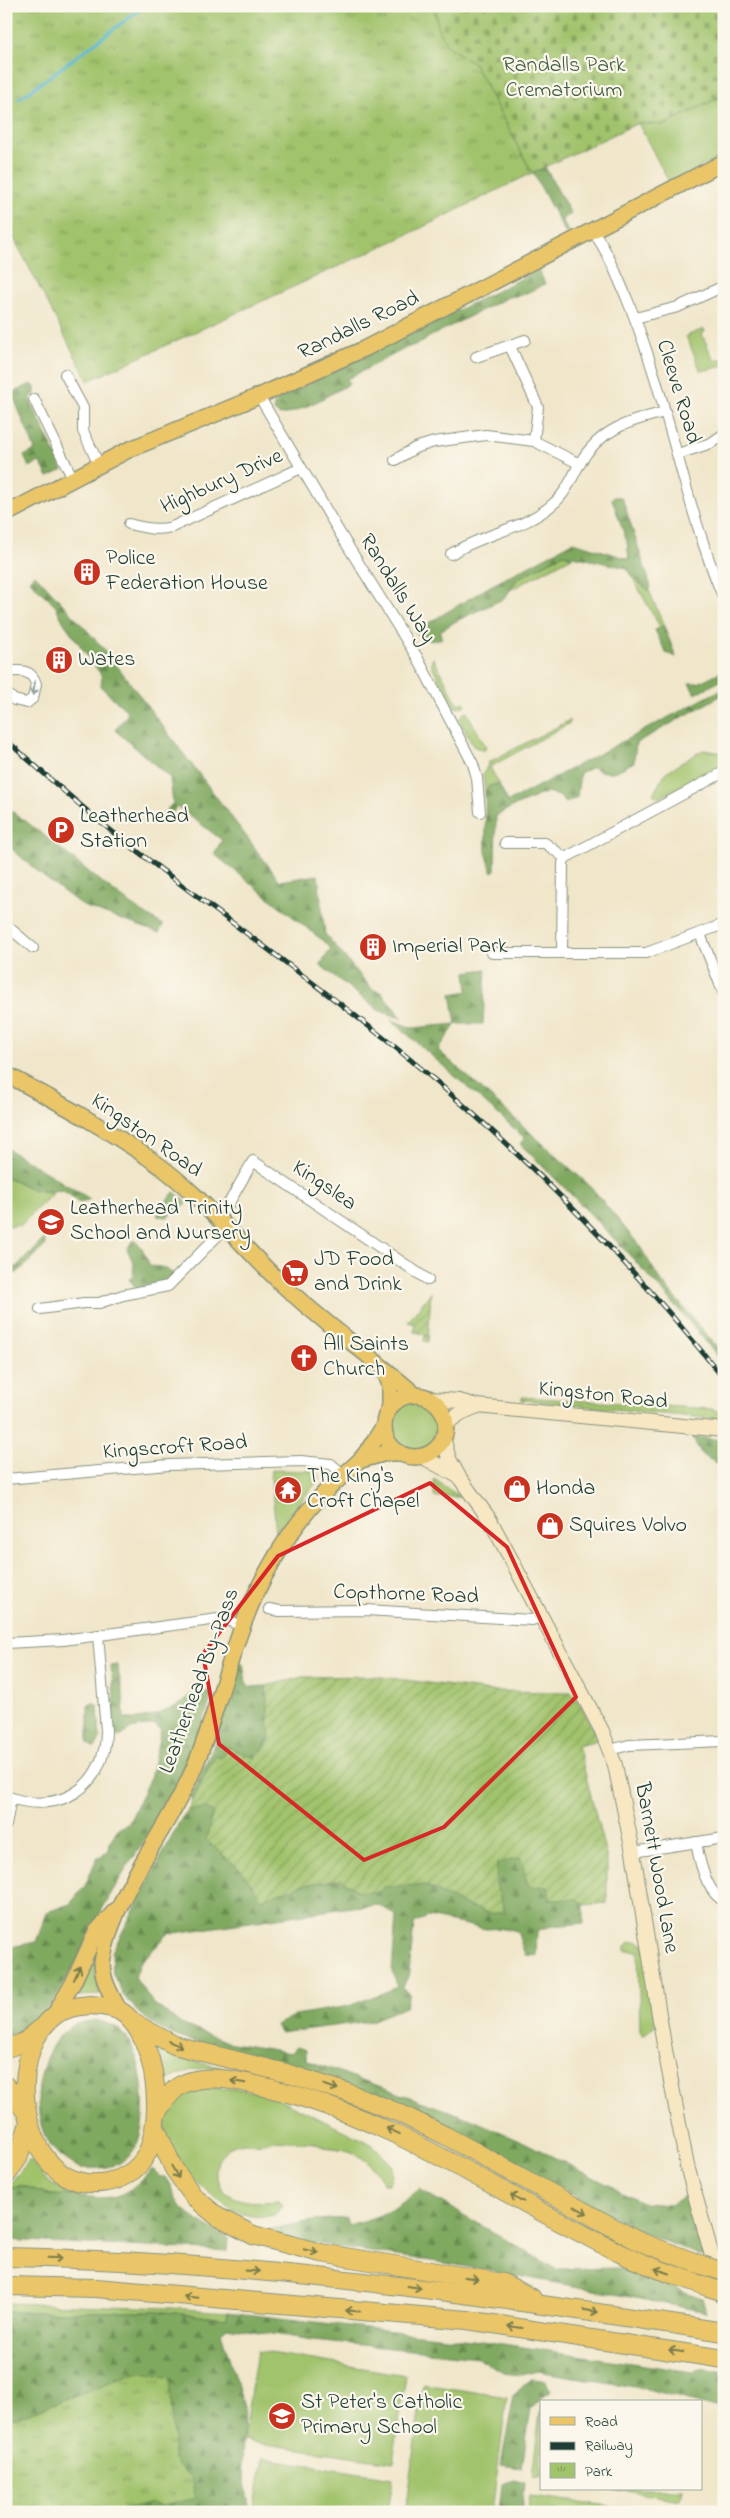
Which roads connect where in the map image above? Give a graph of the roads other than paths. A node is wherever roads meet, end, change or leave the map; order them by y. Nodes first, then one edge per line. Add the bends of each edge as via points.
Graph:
1 (724, 162) edge
2 (594, 231) junction
3 (724, 286) edge
4 (635, 318) junction
5 (525, 340) dead end
6 (510, 346) junction
7 (476, 357) dead end
8 (65, 374) dead end
9 (259, 396) junction
10 (34, 399) dead end
11 (665, 412) junction
12 (724, 434) edge
13 (534, 441) junction
14 (678, 454) junction
15 (395, 460) dead end
16 (580, 464) junction
17 (99, 465) junction
18 (301, 468) junction
19 (73, 479) junction
20 (6, 514) edge
21 (129, 524) dead end
22 (451, 554) dead end
23 (724, 599) edge
24 (6, 672) edge
25 (6, 693) edge
26 (724, 772) edge
27 (480, 812) dead end
28 (505, 843) dead end
29 (565, 858) junction
30 (724, 924) edge
31 (6, 925) edge
32 (700, 934) junction
33 (33, 948) dead end
34 (492, 953) dead end
35 (562, 953) junction
36 (724, 994) edge
37 (6, 1074) edge
38 (221, 1222) junction
39 (428, 1280) dead end
40 (40, 1308) dead end
41 (384, 1369) junction
42 (415, 1395) junction
43 (430, 1399) junction
44 (477, 1406) junction
45 (390, 1408) junction
46 (384, 1426) junction
47 (721, 1430) edge
48 (444, 1431) junction
49 (400, 1453) junction
50 (421, 1456) junction
51 (361, 1460) junction
52 (343, 1474) junction
53 (459, 1477) junction
54 (6, 1479) edge
55 (269, 1609) dead end
56 (542, 1617) junction
57 (241, 1626) junction
58 (98, 1635) junction
59 (6, 1643) edge
60 (724, 1741) edge
61 (610, 1750) junction
62 (8, 1797) edge
63 (6, 1824) edge
64 (724, 1838) edge
65 (696, 1842) junction
66 (633, 1852) junction
67 (724, 1901) edge
68 (117, 1908) junction
69 (125, 2016) junction
70 (50, 2020) junction
71 (6, 2048) edge
72 (6, 2086) edge
73 (28, 2119) junction
74 (156, 2120) junction
75 (6, 2176) edge
76 (6, 2257) edge
77 (724, 2272) edge
78 (6, 2286) edge
79 (716, 2289) edge
80 (724, 2299) edge
81 (543, 2304) junction
82 (724, 2332) edge
83 (724, 2359) edge

1 - 2 main road, Randalls Road
2 - 4 street, Cleeve Road via 603,244
2 - 9 main road, Randalls Road via 364,349
3 - 4 street via 678,307
4 - 11 street, Cleeve Road
5 - 6 street
6 - 7 street
6 - 13 street via 538,408
8 - 17 street via 83,408 83,431
9 - 17 main road, Randalls Road
9 - 18 street, Randalls Way
10 - 19 street
11 - 14 street, Cleeve Road
11 - 16 street via 610,430 589,449
12 - 14 street via 711,443
13 - 15 street via 486,435 450,438 415,448
13 - 16 street
14 - 23 street, Cleeve Road via 703,547
16 - 22 street via 554,504 528,521 478,539
17 - 19 main road, Randalls Road
18 - 21 street, Highbury Drive via 172,527 160,530
18 - 27 street, Randalls Way via 418,657 473,764
19 - 20 main road, Randalls Road
24 -> 25 street via 23,671 30,674 36,684 33,698 27,703 14,700
26 - 29 street
28 - 29 street via 545,843
29 - 35 street via 562,863
30 - 32 street
31 - 33 street
32 - 35 street via 646,953
32 - 36 street
34 - 35 street
37 - 38 main road, Kingston Road via 153,1161 190,1190
38 - 39 street, Kingslea via 253,1161
38 - 40 street via 168,1286 99,1303
38 - 41 main road, Kingston Road via 309,1308
41 - 42 main road, Kingston Road via 398,1377
41 - 45 main road via 389,1377
42 - 43 main road
42 - 45 main road via 396,1401
43 - 44 street, Kingston Road
43 - 48 main road via 441,1410
44 - 47 street, Kingston Road
44 - 48 street via 461,1413
45 - 46 main road
46 - 49 main road via 388,1442
46 - 51 main road
48 - 50 main road via 434,1449
48 - 53 street, Barnett Wood Lane via 449,1459
49 - 50 main road
49 - 51 main road
50 - 53 street, Barnett Wood Lane
51 - 52 main road, Leatherhead By-Pass
52 - 54 street, Kingscroft Road via 324,1462 273,1461
52 - 57 main road, Leatherhead By-Pass via 287,1539 260,1584
53 - 56 street, Barnett Wood Lane via 490,1520
55 - 56 street, Copthorne Road via 532,1620
56 - 61 street, Barnett Wood Lane
57 - 58 street via 218,1619
57 - 68 main road, Leatherhead By-Pass via 191,1776
58 - 59 street
58 - 62 street via 106,1731 101,1763 77,1792 62,1800 36,1803
60 - 61 street via 630,1744
61 - 66 street, Barnett Wood Lane via 620,1782
62 - 63 street
64 - 65 street
65 - 66 street
65 - 67 street via 711,1888
66 - 80 street, Barnett Wood Lane via 687,2166
68 - 69 main road, Leatherhead By-Pass via 102,1960 106,1983
70 -> 68 main road, Leatherhead By-Pass via 73,1983 96,1932
69 - 70 highway via 90,2004 75,2006
69 - 74 highway via 148,2052 155,2085
69 -> 77 highway, bridge via 174,2044 286,2073 399,2113 638,2241
70 - 71 highway, Leatherhead By-Pass via 23,2043
70 - 73 highway via 33,2044 29,2059 25,2092
72 - 73 highway
73 - 74 highway via 34,2140 46,2160 74,2179 95,2183 118,2179 141,2164
73 - 75 highway via 18,2158
79 -> 74 highway via 621,2254 391,2130 280,2090 227,2080 195,2081 181,2085 166,2098
74 -> 81 highway via 174,2169 194,2197 218,2217 253,2235 321,2253 503,2283
76 -> 81 highway via 103,2260 328,2277
83 -> 78 highway via 467,2320 96,2288
81 -> 82 highway

